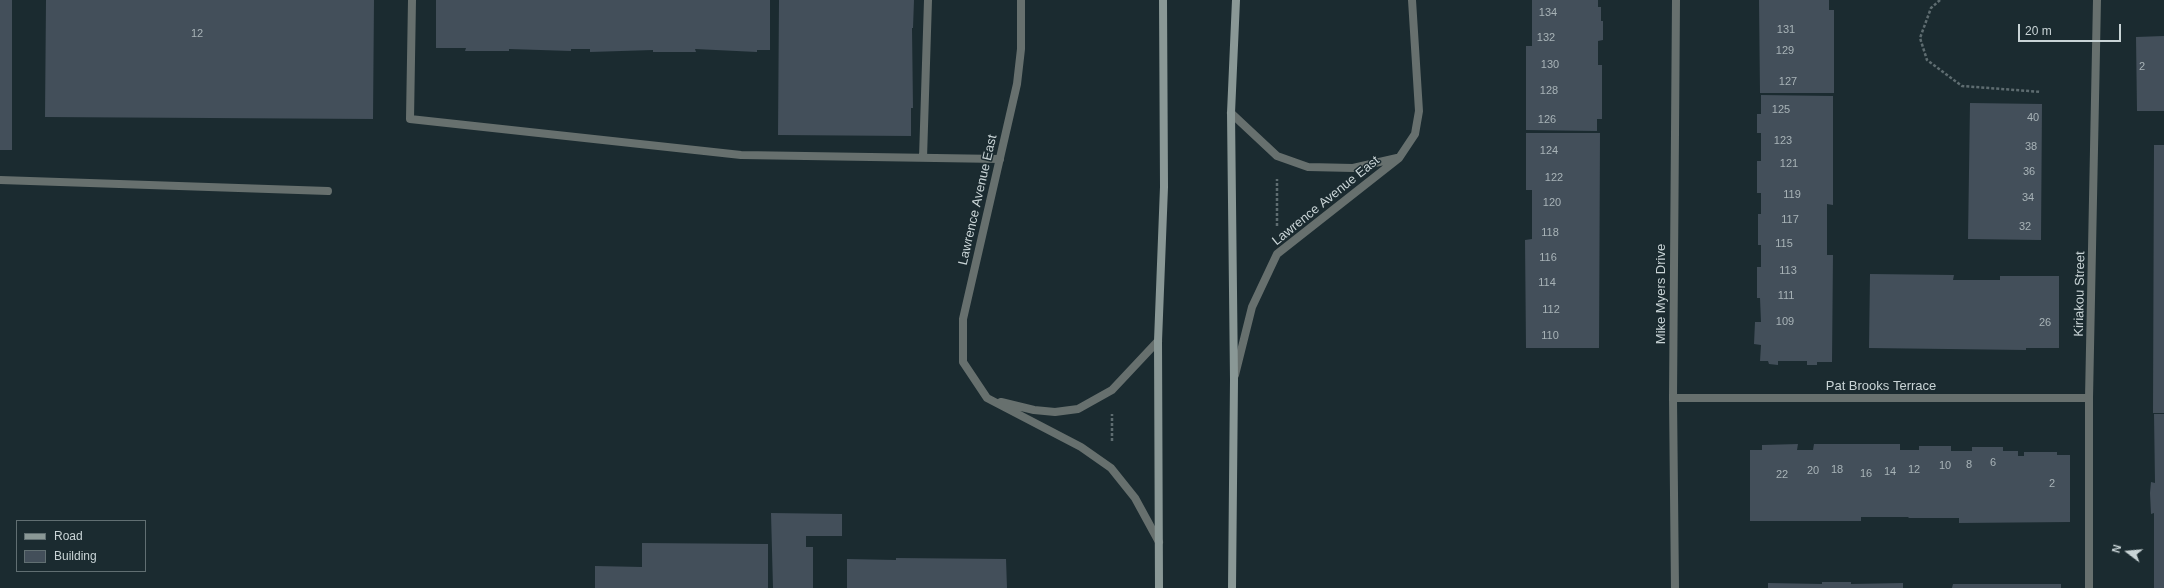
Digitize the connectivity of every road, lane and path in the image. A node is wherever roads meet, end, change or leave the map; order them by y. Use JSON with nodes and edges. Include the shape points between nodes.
{"nodes":[{"id":1,"x":412,"y":0,"type":"edge"},
{"id":2,"x":928,"y":0,"type":"edge"},
{"id":3,"x":1021,"y":0,"type":"edge"},
{"id":4,"x":1163,"y":0,"type":"edge"},
{"id":5,"x":1236,"y":0,"type":"edge"},
{"id":6,"x":1412,"y":0,"type":"edge"},
{"id":7,"x":1676,"y":0,"type":"edge"},
{"id":8,"x":1940,"y":0,"type":"edge"},
{"id":9,"x":2097,"y":0,"type":"edge"},
{"id":10,"x":2041,"y":92,"type":"dead end"},
{"id":11,"x":1231,"y":113,"type":"junction"},
{"id":12,"x":923,"y":158,"type":"junction"},
{"id":13,"x":1399,"y":158,"type":"junction"},
{"id":14,"x":1000,"y":159,"type":"junction"},
{"id":15,"x":1277,"y":178,"type":"dead end"},
{"id":16,"x":0,"y":180,"type":"edge"},
{"id":17,"x":328,"y":191,"type":"dead end"},
{"id":18,"x":1277,"y":231,"type":"dead end"},
{"id":19,"x":1158,"y":341,"type":"junction"},
{"id":20,"x":1234,"y":380,"type":"junction"},
{"id":21,"x":987,"y":398,"type":"junction"},
{"id":22,"x":1672,"y":398,"type":"junction"},
{"id":23,"x":2089,"y":398,"type":"junction"},
{"id":24,"x":1112,"y":410,"type":"dead end"},
{"id":25,"x":1112,"y":446,"type":"dead end"},
{"id":26,"x":1160,"y":543,"type":"junction"},
{"id":27,"x":1159,"y":588,"type":"edge"},
{"id":28,"x":1232,"y":588,"type":"edge"},
{"id":29,"x":1675,"y":588,"type":"edge"},
{"id":30,"x":2089,"y":588,"type":"edge"}],
"edges":[{"from":1,"to":12,"type":"street","via":[[410,119],[741,155]]},
{"from":2,"to":12,"type":"street"},
{"from":3,"to":14,"type":"street","name":"Lawrence Avenue East","via":[[1017,84]]},
{"from":4,"to":19,"type":"main road","via":[[1164,187]]},
{"from":5,"to":11,"type":"main road","name":"Lawrence Avenue East"},
{"from":6,"to":13,"type":"street","name":"Lawrence Avenue East","via":[[1419,111],[1415,134]]},
{"from":7,"to":22,"type":"street","name":"Mike Myers Drive"},
{"from":8,"to":10,"type":"path","via":[[1931,8],[1920,38],[1927,60],[1962,86]]},
{"from":9,"to":23,"type":"street","name":"Kiriakou Street"},
{"from":11,"to":13,"type":"street","name":"Lawrence Avenue East","via":[[1277,156],[1308,167],[1352,168]]},
{"from":11,"to":20,"type":"main road","name":"Lawrence Avenue East"},
{"from":12,"to":14,"type":"street"},
{"from":13,"to":20,"type":"street","name":"Lawrence Avenue East","via":[[1277,254],[1252,308]]},
{"from":14,"to":21,"type":"street","name":"Lawrence Avenue East","via":[[963,319],[963,362]]},
{"from":15,"to":18,"type":"path"},
{"from":16,"to":17,"type":"street"},
{"from":19,"to":21,"type":"street","via":[[1112,390],[1078,409],[1055,412],[1034,410]]},
{"from":19,"to":26,"type":"main road"},
{"from":20,"to":28,"type":"main road","name":"Lawrence Avenue East"},
{"from":21,"to":26,"type":"street","name":"Lawrence Avenue East","via":[[1081,447],[1111,468],[1135,498]]},
{"from":22,"to":23,"type":"street","name":"Pat Brooks Terrace"},
{"from":22,"to":29,"type":"street","name":"Mike Myers Drive"},
{"from":23,"to":30,"type":"street","name":"Kiriakou Street"},
{"from":24,"to":25,"type":"path"},
{"from":26,"to":27,"type":"main road"}]}
